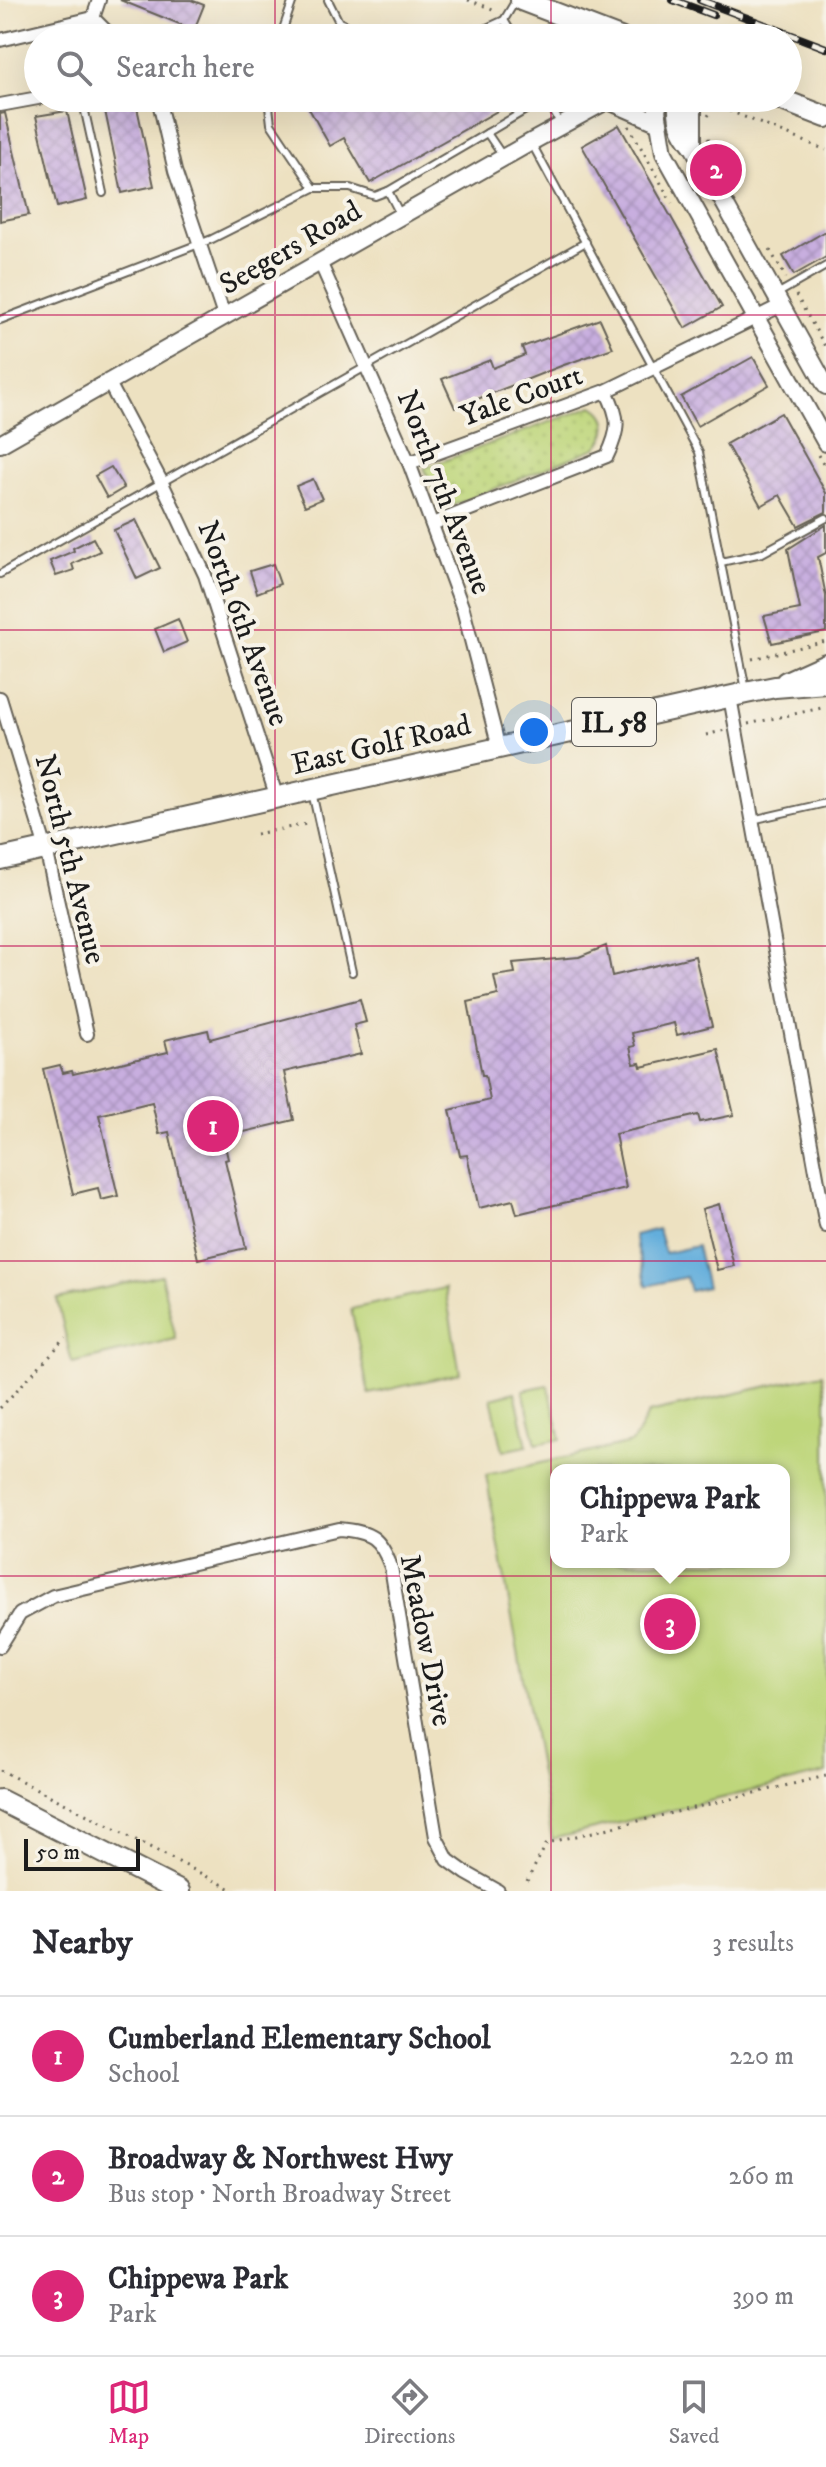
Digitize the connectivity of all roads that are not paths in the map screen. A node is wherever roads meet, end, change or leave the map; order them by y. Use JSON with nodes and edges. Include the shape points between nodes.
{"nodes":[{"id":1,"x":99,"y":0,"type":"edge"},
{"id":2,"x":293,"y":0,"type":"edge"},
{"id":3,"x":328,"y":0,"type":"edge"},
{"id":4,"x":512,"y":9,"type":"edge"},
{"id":5,"x":93,"y":18,"type":"junction"},
{"id":6,"x":68,"y":24,"type":"edge"},
{"id":7,"x":99,"y":24,"type":"edge"},
{"id":8,"x":285,"y":24,"type":"edge"},
{"id":9,"x":344,"y":24,"type":"edge"},
{"id":10,"x":488,"y":24,"type":"edge"},
{"id":11,"x":568,"y":24,"type":"edge"},
{"id":12,"x":24,"y":34,"type":"edge"},
{"id":13,"x":0,"y":40,"type":"edge"},
{"id":14,"x":24,"y":101,"type":"edge"},
{"id":15,"x":0,"y":105,"type":"edge"},
{"id":16,"x":802,"y":108,"type":"edge"},
{"id":17,"x":85,"y":112,"type":"edge"},
{"id":18,"x":161,"y":112,"type":"edge"},
{"id":19,"x":270,"y":112,"type":"edge"},
{"id":20,"x":522,"y":112,"type":"edge"},
{"id":21,"x":554,"y":112,"type":"edge"},
{"id":22,"x":588,"y":112,"type":"edge"},
{"id":23,"x":639,"y":112,"type":"edge"},
{"id":24,"x":657,"y":112,"type":"edge"},
{"id":25,"x":676,"y":112,"type":"edge"},
{"id":26,"x":693,"y":112,"type":"edge"},
{"id":27,"x":826,"y":117,"type":"edge"},
{"id":28,"x":659,"y":123,"type":"junction"},
{"id":29,"x":561,"y":125,"type":"junction"},
{"id":30,"x":487,"y":133,"type":"junction"},
{"id":31,"x":531,"y":142,"type":"junction"},
{"id":32,"x":693,"y":147,"type":"junction"},
{"id":33,"x":504,"y":157,"type":"junction"},
{"id":34,"x":314,"y":188,"type":"junction"},
{"id":35,"x":388,"y":191,"type":"junction"},
{"id":36,"x":103,"y":193,"type":"dead end"},
{"id":37,"x":401,"y":216,"type":"junction"},
{"id":38,"x":586,"y":242,"type":"junction"},
{"id":39,"x":200,"y":244,"type":"junction"},
{"id":40,"x":320,"y":262,"type":"junction"},
{"id":41,"x":826,"y":266,"type":"edge"},
{"id":42,"x":777,"y":301,"type":"junction"},
{"id":43,"x":224,"y":316,"type":"junction"},
{"id":44,"x":755,"y":318,"type":"junction"},
{"id":45,"x":0,"y":320,"type":"edge"},
{"id":46,"x":368,"y":368,"type":"junction"},
{"id":47,"x":656,"y":369,"type":"junction"},
{"id":48,"x":109,"y":383,"type":"junction"},
{"id":49,"x":826,"y":386,"type":"edge"},
{"id":50,"x":606,"y":391,"type":"junction"},
{"id":51,"x":826,"y":443,"type":"edge"},
{"id":52,"x":0,"y":444,"type":"edge"},
{"id":53,"x":409,"y":463,"type":"junction"},
{"id":54,"x":162,"y":483,"type":"junction"},
{"id":55,"x":826,"y":518,"type":"edge"},
{"id":56,"x":432,"y":524,"type":"junction"},
{"id":57,"x":721,"y":562,"type":"junction"},
{"id":58,"x":0,"y":574,"type":"edge"},
{"id":59,"x":826,"y":664,"type":"edge"},
{"id":60,"x":826,"y":683,"type":"edge"},
{"id":61,"x":775,"y":687,"type":"junction"},
{"id":62,"x":738,"y":695,"type":"junction"},
{"id":63,"x":0,"y":698,"type":"edge"},
{"id":64,"x":499,"y":748,"type":"junction"},
{"id":65,"x":312,"y":790,"type":"junction"},
{"id":66,"x":277,"y":798,"type":"junction"},
{"id":67,"x":826,"y":803,"type":"edge"},
{"id":68,"x":752,"y":820,"type":"junction"},
{"id":69,"x":46,"y":849,"type":"junction"},
{"id":70,"x":0,"y":859,"type":"edge"},
{"id":71,"x":352,"y":972,"type":"dead end"},
{"id":72,"x":87,"y":1034,"type":"dead end"},
{"id":73,"x":826,"y":1226,"type":"edge"},
{"id":74,"x":0,"y":1646,"type":"edge"},
{"id":75,"x":0,"y":1800,"type":"edge"},
{"id":76,"x":179,"y":1891,"type":"edge"},
{"id":77,"x":498,"y":1891,"type":"edge"}],
"edges":[{"from":1,"to":5,"type":"street"},
{"from":2,"to":8,"type":"lane"},
{"from":3,"to":9,"type":"lane"},
{"from":4,"to":10,"type":"lane"},
{"from":4,"to":11,"type":"main road"},
{"from":5,"to":6,"type":"street"},
{"from":5,"to":7,"type":"street"},
{"from":12,"to":13,"type":"street"},
{"from":14,"to":15,"type":"street"},
{"from":16,"to":27,"type":"main road"},
{"from":17,"to":36,"type":"lane"},
{"from":18,"to":39,"type":"street"},
{"from":19,"to":34,"type":"lane","via":[[271,124]]},
{"from":20,"to":30,"type":"lane"},
{"from":21,"to":29,"type":"lane"},
{"from":22,"to":29,"type":"street","name":"Seegers Road"},
{"from":23,"to":28,"type":"street","name":"Seegers Road"},
{"from":24,"to":28,"type":"street"},
{"from":25,"to":32,"type":"street","via":[[680,132]]},
{"from":26,"to":32,"type":"street"},
{"from":28,"to":44,"type":"street","via":[[664,153]]},
{"from":29,"to":31,"type":"street","name":"Seegers Road"},
{"from":30,"to":33,"type":"lane"},
{"from":30,"to":35,"type":"lane"},
{"from":31,"to":33,"type":"street","name":"Seegers Road"},
{"from":31,"to":38,"type":"lane"},
{"from":32,"to":42,"type":"street"},
{"from":33,"to":37,"type":"street","name":"Seegers Road"},
{"from":34,"to":35,"type":"lane","via":[[350,188],[375,196]]},
{"from":34,"to":39,"type":"lane"},
{"from":35,"to":37,"type":"lane"},
{"from":37,"to":40,"type":"street","name":"Seegers Road"},
{"from":38,"to":46,"type":"lane"},
{"from":38,"to":47,"type":"lane"},
{"from":39,"to":43,"type":"street"},
{"from":39,"to":45,"type":"lane"},
{"from":40,"to":43,"type":"street","name":"Seegers Road"},
{"from":40,"to":46,"type":"street","name":"North 7th Avenue"},
{"from":41,"to":42,"type":"lane","via":[[791,286]]},
{"from":42,"to":44,"type":"street","name":"Yale Court"},
{"from":42,"to":49,"type":"street"},
{"from":43,"to":48,"type":"street","name":"Seegers Road"},
{"from":44,"to":47,"type":"street","name":"Yale Court"},
{"from":44,"to":51,"type":"street"},
{"from":46,"to":53,"type":"street","name":"North 7th Avenue"},
{"from":46,"to":54,"type":"lane"},
{"from":47,"to":50,"type":"street","name":"Yale Court"},
{"from":47,"to":57,"type":"lane","via":[[699,452]]},
{"from":48,"to":52,"type":"street","name":"Seegers Road"},
{"from":48,"to":54,"type":"street","name":"North 6th Avenue"},
{"from":50,"to":53,"type":"street","name":"Yale Court"},
{"from":50,"to":56,"type":"street","name":"Yale Court","via":[[617,412],[618,435],[607,456]]},
{"from":53,"to":56,"type":"street","name":"North 7th Avenue"},
{"from":54,"to":58,"type":"lane"},
{"from":54,"to":66,"type":"street","name":"North 6th Avenue","via":[[205,575]]},
{"from":55,"to":57,"type":"lane","via":[[762,553]]},
{"from":56,"to":64,"type":"street","name":"North 7th Avenue","via":[[463,609]]},
{"from":57,"to":62,"type":"lane","via":[[740,662]]},
{"from":59,"to":61,"type":"main road","name":"East Golf Road","number":"IL 58"},
{"from":60,"to":61,"type":"main road","name":"East Golf Road","number":"IL 58"},
{"from":61,"to":62,"type":"main road","name":"East Golf Road","number":"IL 58"},
{"from":62,"to":64,"type":"main road","name":"East Golf Road","number":"IL 58"},
{"from":62,"to":68,"type":"street"},
{"from":63,"to":69,"type":"street","name":"North 5th Avenue"},
{"from":64,"to":65,"type":"main road","name":"East Golf Road","number":"IL 58"},
{"from":65,"to":66,"type":"main road","name":"East Golf Road","number":"IL 58"},
{"from":65,"to":71,"type":"lane"},
{"from":66,"to":69,"type":"main road","name":"East Golf Road","number":"IL 58"},
{"from":67,"to":68,"type":"lane"},
{"from":68,"to":73,"type":"street"},
{"from":69,"to":70,"type":"main road","name":"East Golf Road","number":"IL 58"},
{"from":69,"to":72,"type":"street","name":"North 5th Avenue"},
{"from":74,"to":77,"type":"street","name":"Meadow Drive","via":[[20,1614],[53,1596],[339,1529],[375,1537],[391,1567],[436,1837],[448,1860]]},
{"from":75,"to":76,"type":"main road"}]}
